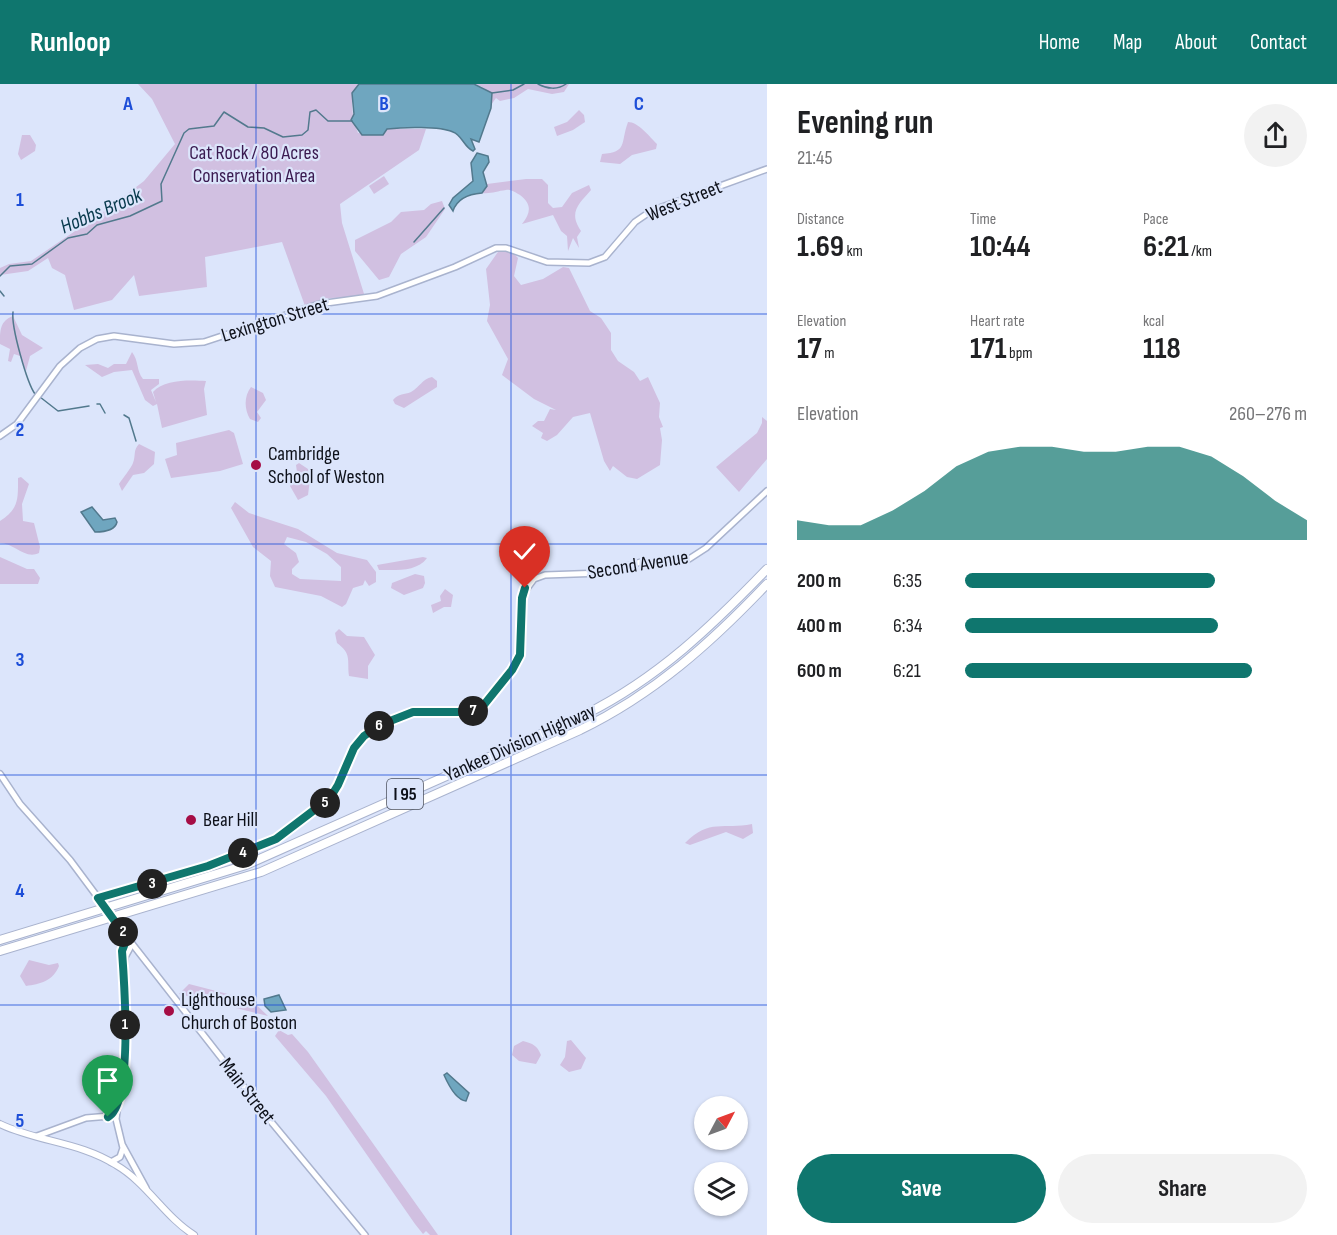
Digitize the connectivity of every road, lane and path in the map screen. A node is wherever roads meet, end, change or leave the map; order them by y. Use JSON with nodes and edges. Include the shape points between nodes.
{"nodes":[{"id":1,"x":767,"y":169,"type":"edge"},
{"id":2,"x":582,"y":264,"type":"joint"},
{"id":3,"x":0,"y":436,"type":"edge"},
{"id":4,"x":767,"y":491,"type":"edge"},
{"id":5,"x":767,"y":569,"type":"edge"},
{"id":6,"x":767,"y":584,"type":"edge"},
{"id":7,"x":0,"y":774,"type":"edge"},
{"id":8,"x":99,"y":900,"type":"junction"},
{"id":9,"x":127,"y":938,"type":"junction"},
{"id":10,"x":0,"y":940,"type":"edge"},
{"id":11,"x":132,"y":945,"type":"junction"},
{"id":12,"x":0,"y":951,"type":"edge"},
{"id":13,"x":124,"y":968,"type":"junction"},
{"id":14,"x":117,"y":1107,"type":"junction"},
{"id":15,"x":104,"y":1118,"type":"junction"},
{"id":16,"x":0,"y":1125,"type":"edge"},
{"id":17,"x":62,"y":1128,"type":"junction"},
{"id":18,"x":34,"y":1136,"type":"junction"},
{"id":19,"x":118,"y":1136,"type":"junction"},
{"id":20,"x":54,"y":1140,"type":"junction"},
{"id":21,"x":121,"y":1142,"type":"junction"},
{"id":22,"x":111,"y":1162,"type":"junction"},
{"id":23,"x":152,"y":1197,"type":"junction"},
{"id":24,"x":194,"y":1235,"type":"edge"},
{"id":25,"x":365,"y":1235,"type":"edge"}],
"edges":[{"from":1,"to":2,"type":"street","name":"West Street","via":[[651,211],[635,222],[604,258]]},
{"from":2,"to":3,"type":"street","name":"Lexington Street","via":[[538,260],[495,248],[373,297],[319,304],[202,342],[101,338],[80,348],[60,366],[18,423]]},
{"from":4,"to":8,"type":"street","name":"Second Avenue","via":[[688,560],[669,564],[637,562],[599,573],[538,576],[526,586],[522,598],[520,655],[483,706],[467,712],[413,712],[380,725],[354,748],[330,798],[276,839],[208,866]]},
{"from":5,"to":10,"type":"highway","name":"Yankee Division Highway","number":"I 95","via":[[675,658],[627,692],[586,714],[246,866]]},
{"from":6,"to":12,"type":"highway","name":"Yankee Division Highway","number":"I 95","via":[[679,668],[632,702],[580,730],[261,872]]},
{"from":7,"to":8,"type":"street","name":"Main Street","via":[[21,806],[70,860]]},
{"from":8,"to":9,"type":"street","name":"Main Street","bridge":true},
{"from":9,"to":11,"type":"street","name":"Main Street"},
{"from":9,"to":13,"type":"street","via":[[122,948]]},
{"from":11,"to":13,"type":"street","via":[[126,952]]},
{"from":11,"to":25,"type":"street","name":"Main Street"},
{"from":13,"to":14,"type":"street","via":[[125,1050]]},
{"from":14,"to":15,"type":"street","via":[[112,1116]]},
{"from":14,"to":19,"type":"street"},
{"from":15,"to":17,"type":"street","via":[[86,1118]]},
{"from":15,"to":19,"type":"street","via":[[113,1123]]},
{"from":16,"to":18,"type":"main road"},
{"from":17,"to":18,"type":"street"},
{"from":17,"to":20,"type":"street"},
{"from":18,"to":20,"type":"main road"},
{"from":19,"to":21,"type":"street"},
{"from":20,"to":22,"type":"main road","via":[[84,1148]]},
{"from":21,"to":22,"type":"street","via":[[122,1154]]},
{"from":21,"to":23,"type":"street"},
{"from":22,"to":23,"type":"main road"},
{"from":23,"to":24,"type":"main road"}]}
